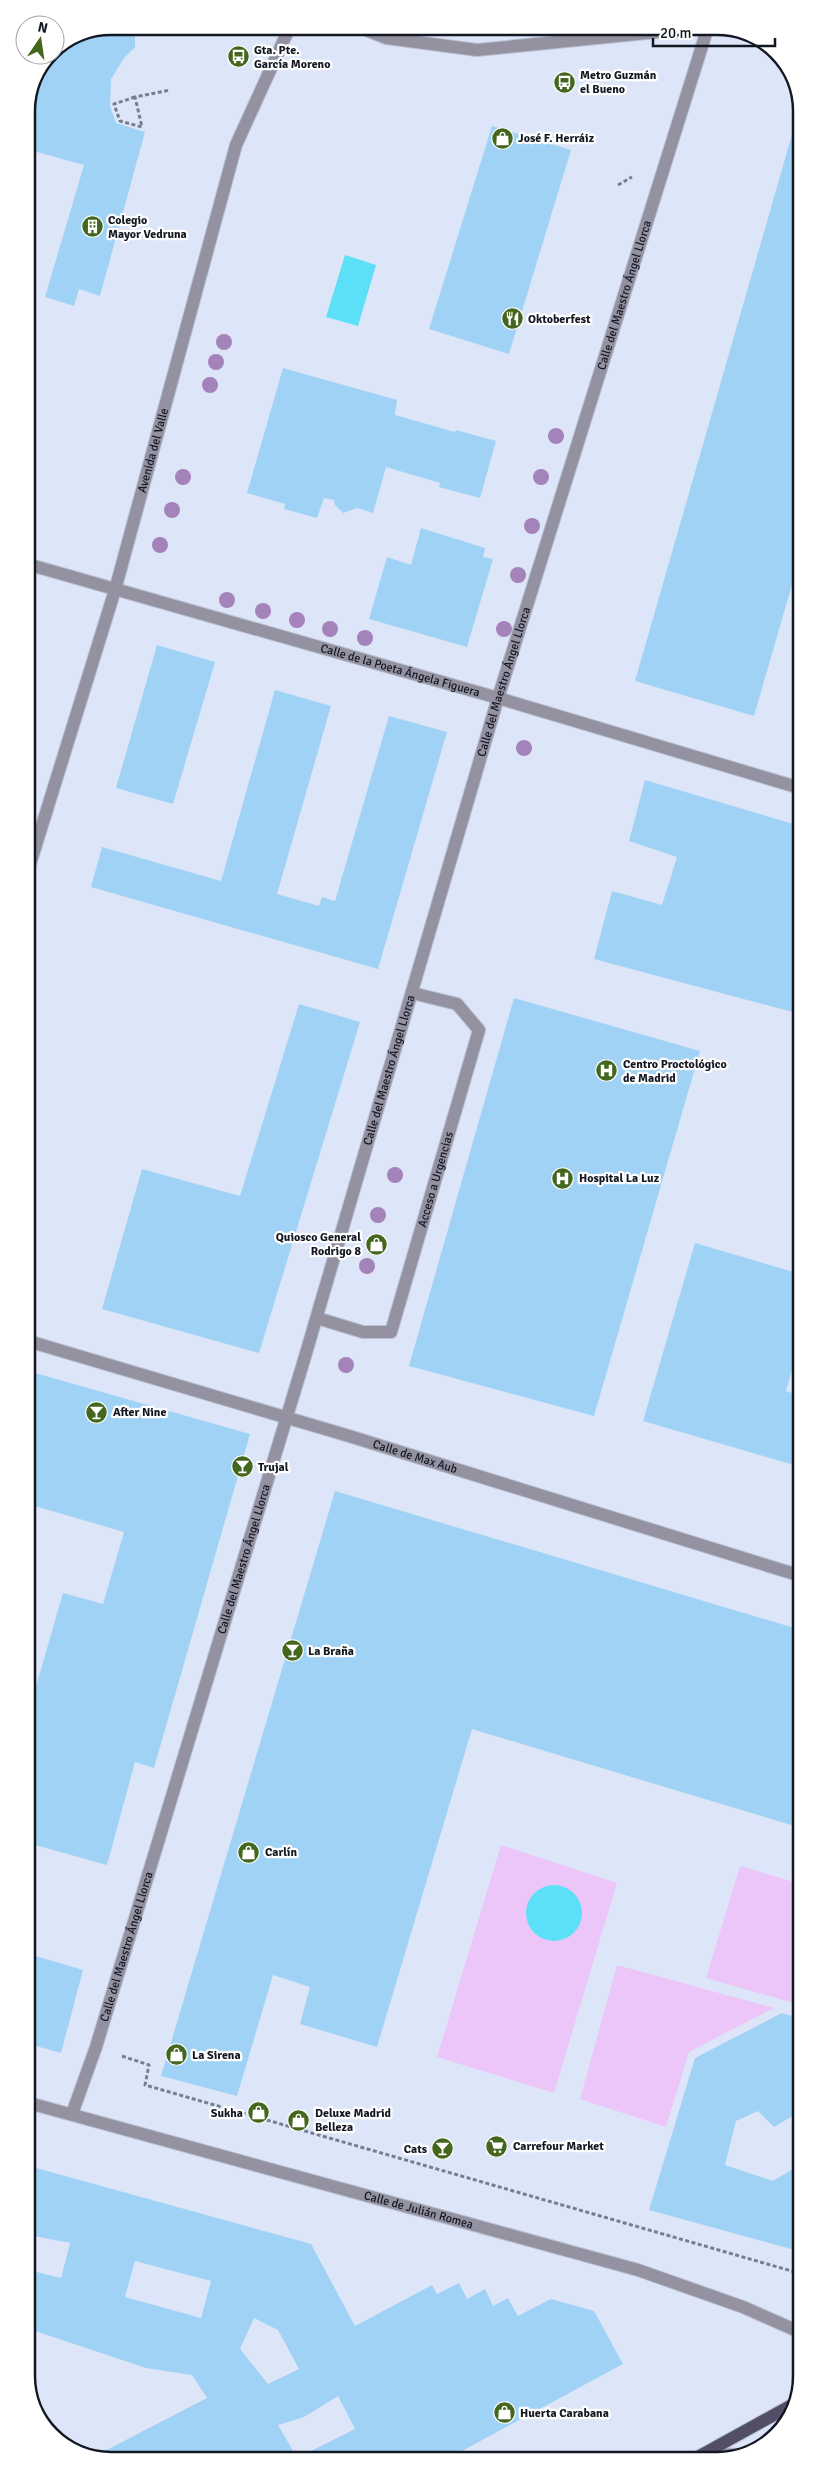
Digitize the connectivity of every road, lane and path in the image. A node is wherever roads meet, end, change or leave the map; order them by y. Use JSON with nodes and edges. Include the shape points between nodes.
{"nodes":[{"id":1,"x":286,"y":35,"type":"edge"},
{"id":2,"x":378,"y":35,"type":"edge"},
{"id":3,"x":628,"y":35,"type":"edge"},
{"id":4,"x":705,"y":35,"type":"edge"},
{"id":5,"x":170,"y":90,"type":"dead end"},
{"id":6,"x":135,"y":97,"type":"junction"},
{"id":7,"x":635,"y":175,"type":"dead end"},
{"id":8,"x":618,"y":185,"type":"dead end"},
{"id":9,"x":35,"y":566,"type":"edge"},
{"id":10,"x":115,"y":590,"type":"junction"},
{"id":11,"x":498,"y":698,"type":"junction"},
{"id":12,"x":793,"y":786,"type":"edge"},
{"id":13,"x":35,"y":848,"type":"edge"},
{"id":14,"x":412,"y":993,"type":"junction"},
{"id":15,"x":317,"y":1318,"type":"junction"},
{"id":16,"x":35,"y":1343,"type":"edge"},
{"id":17,"x":287,"y":1418,"type":"junction"},
{"id":18,"x":793,"y":1574,"type":"edge"},
{"id":19,"x":118,"y":2054,"type":"dead end"},
{"id":20,"x":35,"y":2105,"type":"edge"},
{"id":21,"x":72,"y":2114,"type":"junction"},
{"id":22,"x":793,"y":2271,"type":"edge"},
{"id":23,"x":793,"y":2329,"type":"edge"},
{"id":24,"x":785,"y":2410,"type":"edge"},
{"id":25,"x":707,"y":2452,"type":"edge"}],
"edges":[{"from":1,"to":10,"type":"street","name":"Avenida del Valle","via":[[236,145]]},
{"from":2,"to":3,"type":"street","via":[[477,50]]},
{"from":4,"to":11,"type":"street","name":"Calle del Maestro Ángel Llorca"},
{"from":5,"to":6,"type":"path"},
{"from":6,"to":6,"type":"path","via":[[114,104],[120,121],[142,127]]},
{"from":7,"to":8,"type":"path"},
{"from":9,"to":10,"type":"street","name":"Calle de la Poeta Ángela Figuera"},
{"from":10,"to":11,"type":"street","name":"Calle de la Poeta Ángela Figuera"},
{"from":10,"to":13,"type":"street","name":"Avenida del Valle"},
{"from":11,"to":12,"type":"street","name":"Calle de la Poeta Ángela Figuera"},
{"from":11,"to":14,"type":"street","name":"Calle del Maestro Ángel Llorca"},
{"from":14,"to":15,"type":"street","name":"Calle del Maestro Ángel Llorca"},
{"from":14,"to":15,"type":"street","name":"Acceso a Urgencias","via":[[457,1004],[479,1030],[394,1322],[391,1332],[362,1332]]},
{"from":15,"to":17,"type":"street","name":"Calle del Maestro Ángel Llorca"},
{"from":16,"to":17,"type":"street","name":"Calle de Max Aub"},
{"from":17,"to":18,"type":"street","name":"Calle de Max Aub"},
{"from":17,"to":21,"type":"street","name":"Calle del Maestro Ángel Llorca","via":[[96,2048]]},
{"from":19,"to":22,"type":"path","via":[[149,2065],[145,2084]]},
{"from":20,"to":21,"type":"street","name":"Calle de Julián Romea"},
{"from":21,"to":23,"type":"street","name":"Calle de Julián Romea","via":[[638,2270],[743,2307]]},
{"from":24,"to":25,"type":"main road"}]}
